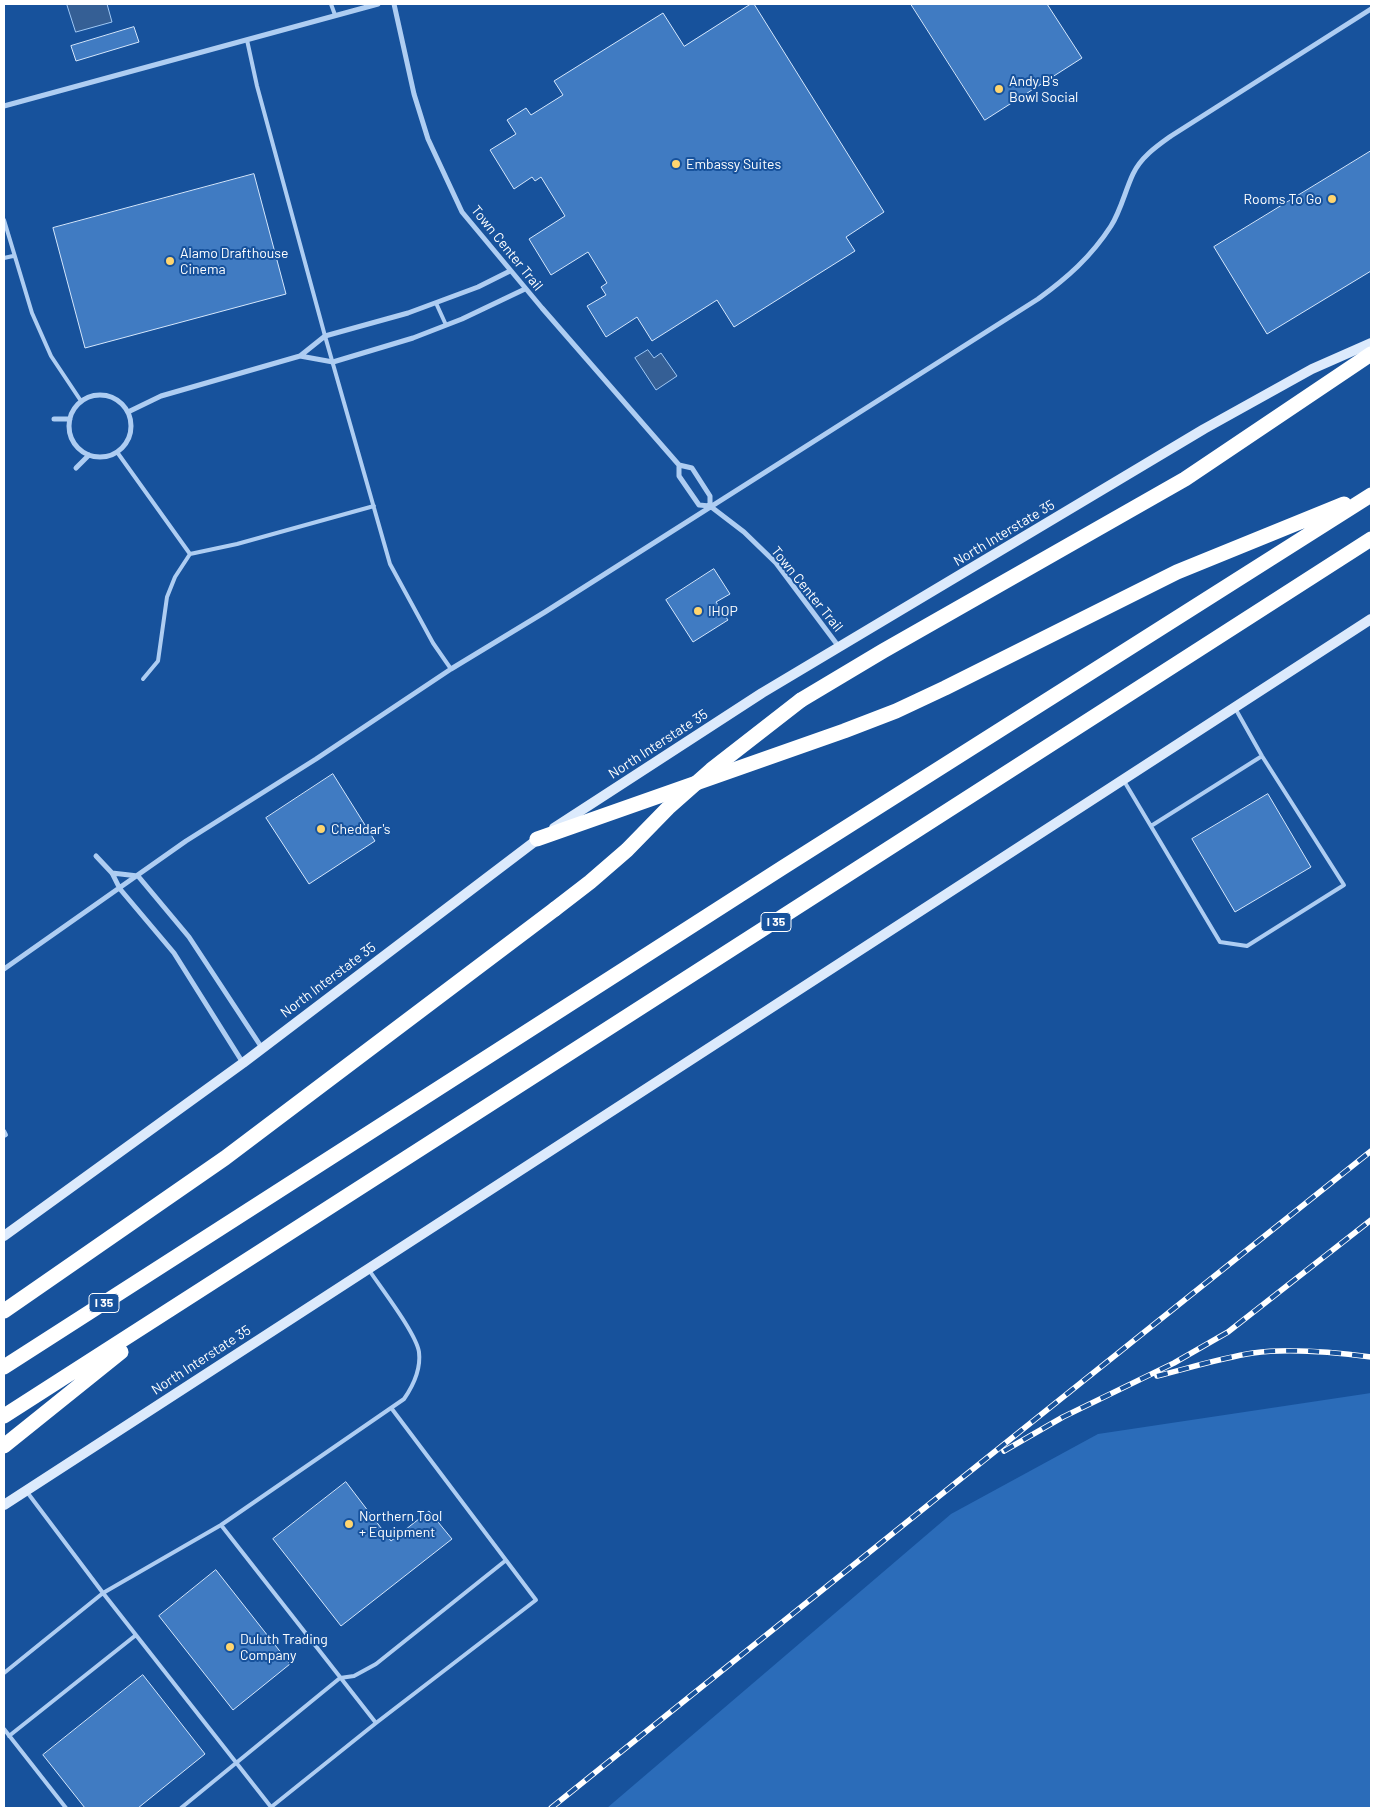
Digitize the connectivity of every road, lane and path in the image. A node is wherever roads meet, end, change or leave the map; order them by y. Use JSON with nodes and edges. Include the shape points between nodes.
{"nodes":[{"id":1,"x":331,"y":4,"type":"edge"},
{"id":2,"x":378,"y":4,"type":"edge"},
{"id":3,"x":394,"y":4,"type":"edge"},
{"id":4,"x":1371,"y":9,"type":"edge"},
{"id":5,"x":335,"y":15,"type":"junction"},
{"id":6,"x":247,"y":40,"type":"junction"},
{"id":7,"x":4,"y":106,"type":"edge"},
{"id":8,"x":4,"y":220,"type":"edge"},
{"id":9,"x":13,"y":256,"type":"junction"},
{"id":10,"x":4,"y":258,"type":"edge"},
{"id":11,"x":510,"y":271,"type":"junction"},
{"id":12,"x":526,"y":289,"type":"junction"},
{"id":13,"x":436,"y":303,"type":"junction"},
{"id":14,"x":446,"y":325,"type":"junction"},
{"id":15,"x":324,"y":336,"type":"junction"},
{"id":16,"x":1371,"y":343,"type":"edge"},
{"id":17,"x":1371,"y":354,"type":"edge"},
{"id":18,"x":300,"y":356,"type":"junction"},
{"id":19,"x":333,"y":362,"type":"junction"},
{"id":20,"x":81,"y":401,"type":"junction"},
{"id":21,"x":128,"y":412,"type":"junction"},
{"id":22,"x":70,"y":418,"type":"junction"},
{"id":23,"x":54,"y":419,"type":"dead end"},
{"id":24,"x":117,"y":452,"type":"junction"},
{"id":25,"x":89,"y":455,"type":"junction"},
{"id":26,"x":679,"y":465,"type":"junction"},
{"id":27,"x":76,"y":468,"type":"dead end"},
{"id":28,"x":1371,"y":494,"type":"edge"},
{"id":29,"x":374,"y":506,"type":"junction"},
{"id":30,"x":710,"y":506,"type":"junction"},
{"id":31,"x":1371,"y":540,"type":"edge"},
{"id":32,"x":190,"y":554,"type":"junction"},
{"id":33,"x":1371,"y":619,"type":"edge"},
{"id":34,"x":840,"y":648,"type":"junction"},
{"id":35,"x":451,"y":669,"type":"junction"},
{"id":36,"x":143,"y":679,"type":"dead end"},
{"id":37,"x":1235,"y":708,"type":"junction"},
{"id":38,"x":1262,"y":756,"type":"junction"},
{"id":39,"x":1124,"y":781,"type":"junction"},
{"id":40,"x":1151,"y":826,"type":"junction"},
{"id":41,"x":537,"y":839,"type":"junction"},
{"id":42,"x":96,"y":856,"type":"dead end"},
{"id":43,"x":112,"y":873,"type":"junction"},
{"id":44,"x":138,"y":876,"type":"junction"},
{"id":45,"x":120,"y":889,"type":"junction"},
{"id":46,"x":4,"y":969,"type":"edge"},
{"id":47,"x":262,"y":1048,"type":"junction"},
{"id":48,"x":243,"y":1063,"type":"junction"},
{"id":49,"x":4,"y":1131,"type":"edge"},
{"id":50,"x":4,"y":1136,"type":"edge"},
{"id":51,"x":4,"y":1236,"type":"edge"},
{"id":52,"x":368,"y":1268,"type":"junction"},
{"id":53,"x":180,"y":1305,"type":"junction"},
{"id":54,"x":4,"y":1310,"type":"edge"},
{"id":55,"x":4,"y":1367,"type":"edge"},
{"id":56,"x":392,"y":1408,"type":"junction"},
{"id":57,"x":4,"y":1416,"type":"edge"},
{"id":58,"x":4,"y":1446,"type":"edge"},
{"id":59,"x":26,"y":1490,"type":"junction"},
{"id":60,"x":4,"y":1504,"type":"edge"},
{"id":61,"x":221,"y":1526,"type":"junction"},
{"id":62,"x":505,"y":1561,"type":"junction"},
{"id":63,"x":103,"y":1593,"type":"junction"},
{"id":64,"x":136,"y":1635,"type":"junction"},
{"id":65,"x":4,"y":1673,"type":"edge"},
{"id":66,"x":340,"y":1678,"type":"junction"},
{"id":67,"x":376,"y":1723,"type":"junction"},
{"id":68,"x":4,"y":1729,"type":"edge"},
{"id":69,"x":9,"y":1736,"type":"junction"},
{"id":70,"x":237,"y":1764,"type":"junction"},
{"id":71,"x":66,"y":1808,"type":"edge"},
{"id":72,"x":181,"y":1808,"type":"edge"},
{"id":73,"x":270,"y":1808,"type":"edge"}],
"edges":[{"from":1,"to":5,"type":"lane"},
{"from":2,"to":5,"type":"street"},
{"from":3,"to":11,"type":"street","name":"Town Center Trail","via":[[414,94],[435,156],[462,212]]},
{"from":4,"to":30,"type":"street","via":[[1149,153],[1134,172],[1111,226],[1066,279]]},
{"from":5,"to":6,"type":"street"},
{"from":6,"to":7,"type":"street"},
{"from":6,"to":15,"type":"lane"},
{"from":8,"to":9,"type":"lane"},
{"from":9,"to":10,"type":"lane"},
{"from":9,"to":20,"type":"lane","via":[[50,356]]},
{"from":11,"to":12,"type":"street","name":"Town Center Trail"},
{"from":11,"to":13,"type":"street"},
{"from":12,"to":14,"type":"street"},
{"from":12,"to":26,"type":"street","name":"Town Center Trail"},
{"from":13,"to":14,"type":"lane"},
{"from":13,"to":15,"type":"street"},
{"from":14,"to":19,"type":"street"},
{"from":15,"to":18,"type":"street"},
{"from":15,"to":19,"type":"lane"},
{"from":16,"to":34,"type":"main road","name":"North Interstate 35","via":[[1312,370],[1204,429]]},
{"from":17,"to":54,"type":"highway","bridge":true,"via":[[1185,479],[801,700],[711,770],[620,856],[555,909],[225,1158]]},
{"from":18,"to":19,"type":"street"},
{"from":18,"to":21,"type":"street","via":[[161,396]]},
{"from":19,"to":29,"type":"lane"},
{"from":20,"to":21,"type":"street","via":[[98,395],[108,396]]},
{"from":20,"to":22,"type":"street"},
{"from":21,"to":24,"type":"street","via":[[130,431]]},
{"from":22,"to":23,"type":"street"},
{"from":22,"to":25,"type":"street","via":[[72,439]]},
{"from":24,"to":25,"type":"street","via":[[107,456]]},
{"from":24,"to":32,"type":"lane"},
{"from":25,"to":27,"type":"street"},
{"from":26,"to":30,"type":"street","name":"Town Center Trail","via":[[692,468],[710,496]]},
{"from":26,"to":30,"type":"street","name":"Town Center Trail","via":[[679,476],[699,505]]},
{"from":28,"to":41,"type":"highway","via":[[1177,572],[896,711]]},
{"from":28,"to":55,"type":"highway","number":"I 35"},
{"from":29,"to":32,"type":"lane"},
{"from":29,"to":35,"type":"lane","via":[[390,564],[433,643]]},
{"from":30,"to":34,"type":"street","name":"Town Center Trail","via":[[744,532],[776,563]]},
{"from":30,"to":35,"type":"street"},
{"from":31,"to":53,"type":"highway","number":"I 35"},
{"from":32,"to":36,"type":"lane","via":[[174,577],[167,597],[158,661]]},
{"from":33,"to":37,"type":"main road","name":"North Interstate 35"},
{"from":34,"to":41,"type":"main road","name":"North Interstate 35","via":[[762,693]]},
{"from":35,"to":44,"type":"street","via":[[186,841]]},
{"from":37,"to":38,"type":"lane"},
{"from":37,"to":39,"type":"main road","name":"North Interstate 35"},
{"from":38,"to":40,"type":"lane"},
{"from":38,"to":40,"type":"lane","via":[[1344,884],[1247,946],[1220,942]]},
{"from":39,"to":40,"type":"lane"},
{"from":39,"to":52,"type":"main road","name":"North Interstate 35"},
{"from":41,"to":47,"type":"main road","name":"North Interstate 35"},
{"from":42,"to":43,"type":"street"},
{"from":43,"to":44,"type":"street"},
{"from":43,"to":45,"type":"street"},
{"from":44,"to":45,"type":"street"},
{"from":44,"to":47,"type":"street","via":[[189,937]]},
{"from":45,"to":46,"type":"street"},
{"from":45,"to":48,"type":"street","via":[[174,953]]},
{"from":47,"to":48,"type":"main road","name":"North Interstate 35"},
{"from":48,"to":51,"type":"main road","name":"North Interstate 35"},
{"from":49,"to":50,"type":"lane"},
{"from":52,"to":56,"type":"lane","via":[[414,1338],[419,1352],[419,1364],[410,1390]]},
{"from":52,"to":59,"type":"main road","name":"North Interstate 35"},
{"from":53,"to":57,"type":"highway","number":"I 35"},
{"from":53,"to":58,"type":"highway"},
{"from":56,"to":61,"type":"lane"},
{"from":56,"to":62,"type":"lane"},
{"from":59,"to":60,"type":"main road","name":"North Interstate 35"},
{"from":59,"to":63,"type":"lane"},
{"from":61,"to":63,"type":"lane"},
{"from":61,"to":66,"type":"lane"},
{"from":62,"to":66,"type":"lane","via":[[376,1664],[354,1676]]},
{"from":62,"to":67,"type":"lane","via":[[536,1600]]},
{"from":63,"to":64,"type":"lane"},
{"from":63,"to":65,"type":"lane"},
{"from":64,"to":69,"type":"lane"},
{"from":64,"to":70,"type":"lane"},
{"from":66,"to":67,"type":"lane"},
{"from":66,"to":70,"type":"lane"},
{"from":67,"to":73,"type":"lane"},
{"from":68,"to":69,"type":"lane"},
{"from":69,"to":71,"type":"lane"},
{"from":70,"to":72,"type":"lane"},
{"from":70,"to":73,"type":"lane"}]}
